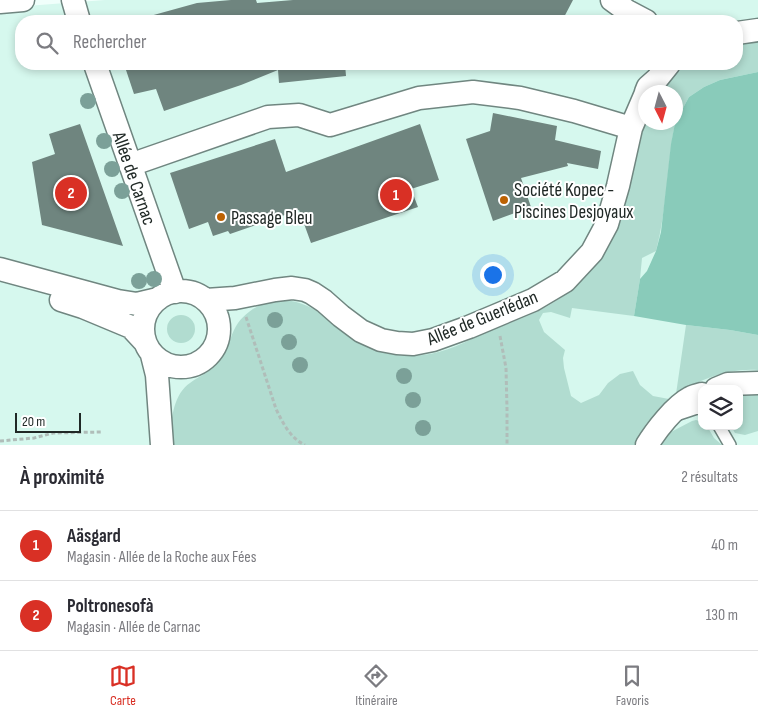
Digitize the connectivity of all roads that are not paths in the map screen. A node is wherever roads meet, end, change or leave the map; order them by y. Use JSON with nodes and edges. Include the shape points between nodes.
{"nodes":[{"id":1,"x":23,"y":0,"type":"edge"},
{"id":2,"x":73,"y":0,"type":"edge"},
{"id":3,"x":0,"y":2,"type":"edge"},
{"id":4,"x":77,"y":15,"type":"edge"},
{"id":5,"x":758,"y":30,"type":"edge"},
{"id":6,"x":743,"y":32,"type":"edge"},
{"id":7,"x":97,"y":70,"type":"edge"},
{"id":8,"x":654,"y":78,"type":"edge"},
{"id":9,"x":631,"y":128,"type":"junction"},
{"id":10,"x":130,"y":165,"type":"junction"},
{"id":11,"x":0,"y":269,"type":"edge"},
{"id":12,"x":0,"y":282,"type":"edge"},
{"id":13,"x":166,"y":295,"type":"junction"},
{"id":14,"x":206,"y":300,"type":"junction"},
{"id":15,"x":148,"y":348,"type":"junction"},
{"id":16,"x":758,"y":383,"type":"edge"},
{"id":17,"x":726,"y":385,"type":"edge"},
{"id":18,"x":698,"y":395,"type":"edge"},
{"id":19,"x":698,"y":408,"type":"edge"},
{"id":20,"x":668,"y":418,"type":"junction"},
{"id":21,"x":721,"y":430,"type":"edge"},
{"id":22,"x":161,"y":444,"type":"edge"},
{"id":23,"x":647,"y":445,"type":"edge"},
{"id":24,"x":730,"y":445,"type":"edge"}],
"edges":[{"from":1,"to":3,"type":"street"},
{"from":2,"to":4,"type":"street"},
{"from":5,"to":6,"type":"street"},
{"from":7,"to":10,"type":"street","name":"Allée de Carnac"},
{"from":8,"to":9,"type":"street","name":"Allée de Guerlédan"},
{"from":9,"to":10,"type":"street","via":[[538,102],[473,92],[419,98],[330,125],[299,115],[268,117]]},
{"from":9,"to":14,"type":"street","name":"Allée de Guerlédan","via":[[607,224],[592,252],[565,281],[533,300],[491,318],[433,340],[397,343],[380,340],[361,331],[305,290],[292,288]]},
{"from":10,"to":13,"type":"street","name":"Allée de Carnac"},
{"from":11,"to":13,"type":"street","via":[[137,304]]},
{"from":12,"to":15,"type":"street","via":[[82,307],[130,327]]},
{"from":13,"to":14,"type":"street","via":[[183,291]]},
{"from":13,"to":15,"type":"street","via":[[151,305],[146,313],[143,332]]},
{"from":14,"to":15,"type":"street","via":[[217,317],[218,338],[215,348],[200,363],[180,368],[170,366],[160,362]]},
{"from":15,"to":22,"type":"street","via":[[158,374]]},
{"from":16,"to":17,"type":"street"},
{"from":18,"to":20,"type":"street","via":[[690,398]]},
{"from":19,"to":20,"type":"lane"},
{"from":20,"to":23,"type":"street"},
{"from":21,"to":24,"type":"lane"}]}
